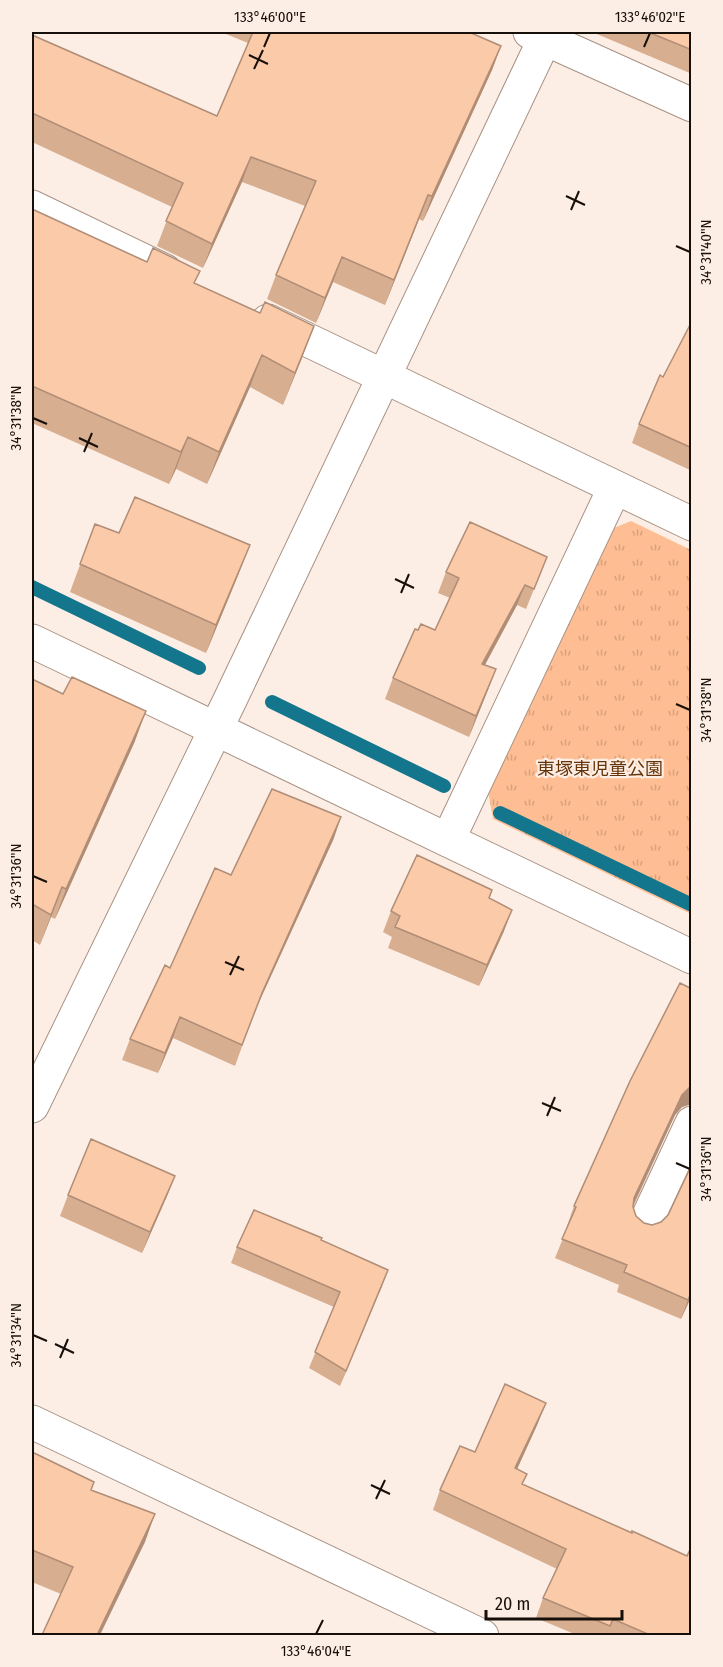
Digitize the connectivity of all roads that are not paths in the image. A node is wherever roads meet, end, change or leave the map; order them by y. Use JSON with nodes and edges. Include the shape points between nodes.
{"nodes":[{"id":1,"x":541,"y":34,"type":"edge"},
{"id":2,"x":692,"y":105,"type":"edge"},
{"id":3,"x":32,"y":207,"type":"edge"},
{"id":4,"x":192,"y":284,"type":"edge"},
{"id":5,"x":246,"y":310,"type":"edge"},
{"id":6,"x":385,"y":376,"type":"junction"},
{"id":7,"x":615,"y":487,"type":"junction"},
{"id":8,"x":692,"y":524,"type":"edge"},
{"id":9,"x":32,"y":641,"type":"edge"},
{"id":10,"x":216,"y":729,"type":"junction"},
{"id":11,"x":448,"y":840,"type":"junction"},
{"id":12,"x":692,"y":957,"type":"edge"},
{"id":13,"x":32,"y":1106,"type":"edge"},
{"id":14,"x":692,"y":1123,"type":"edge"},
{"id":15,"x":644,"y":1226,"type":"edge"},
{"id":16,"x":32,"y":1422,"type":"edge"},
{"id":17,"x":482,"y":1635,"type":"edge"}],
"edges":[{"from":1,"to":2,"type":"street"},
{"from":1,"to":6,"type":"street"},
{"from":3,"to":4,"type":"street"},
{"from":5,"to":6,"type":"street"},
{"from":6,"to":7,"type":"street"},
{"from":6,"to":10,"type":"street"},
{"from":7,"to":8,"type":"street"},
{"from":7,"to":11,"type":"street"},
{"from":9,"to":10,"type":"street"},
{"from":10,"to":11,"type":"street"},
{"from":10,"to":13,"type":"street"},
{"from":11,"to":12,"type":"street"},
{"from":14,"to":15,"type":"street"},
{"from":16,"to":17,"type":"street"}]}
